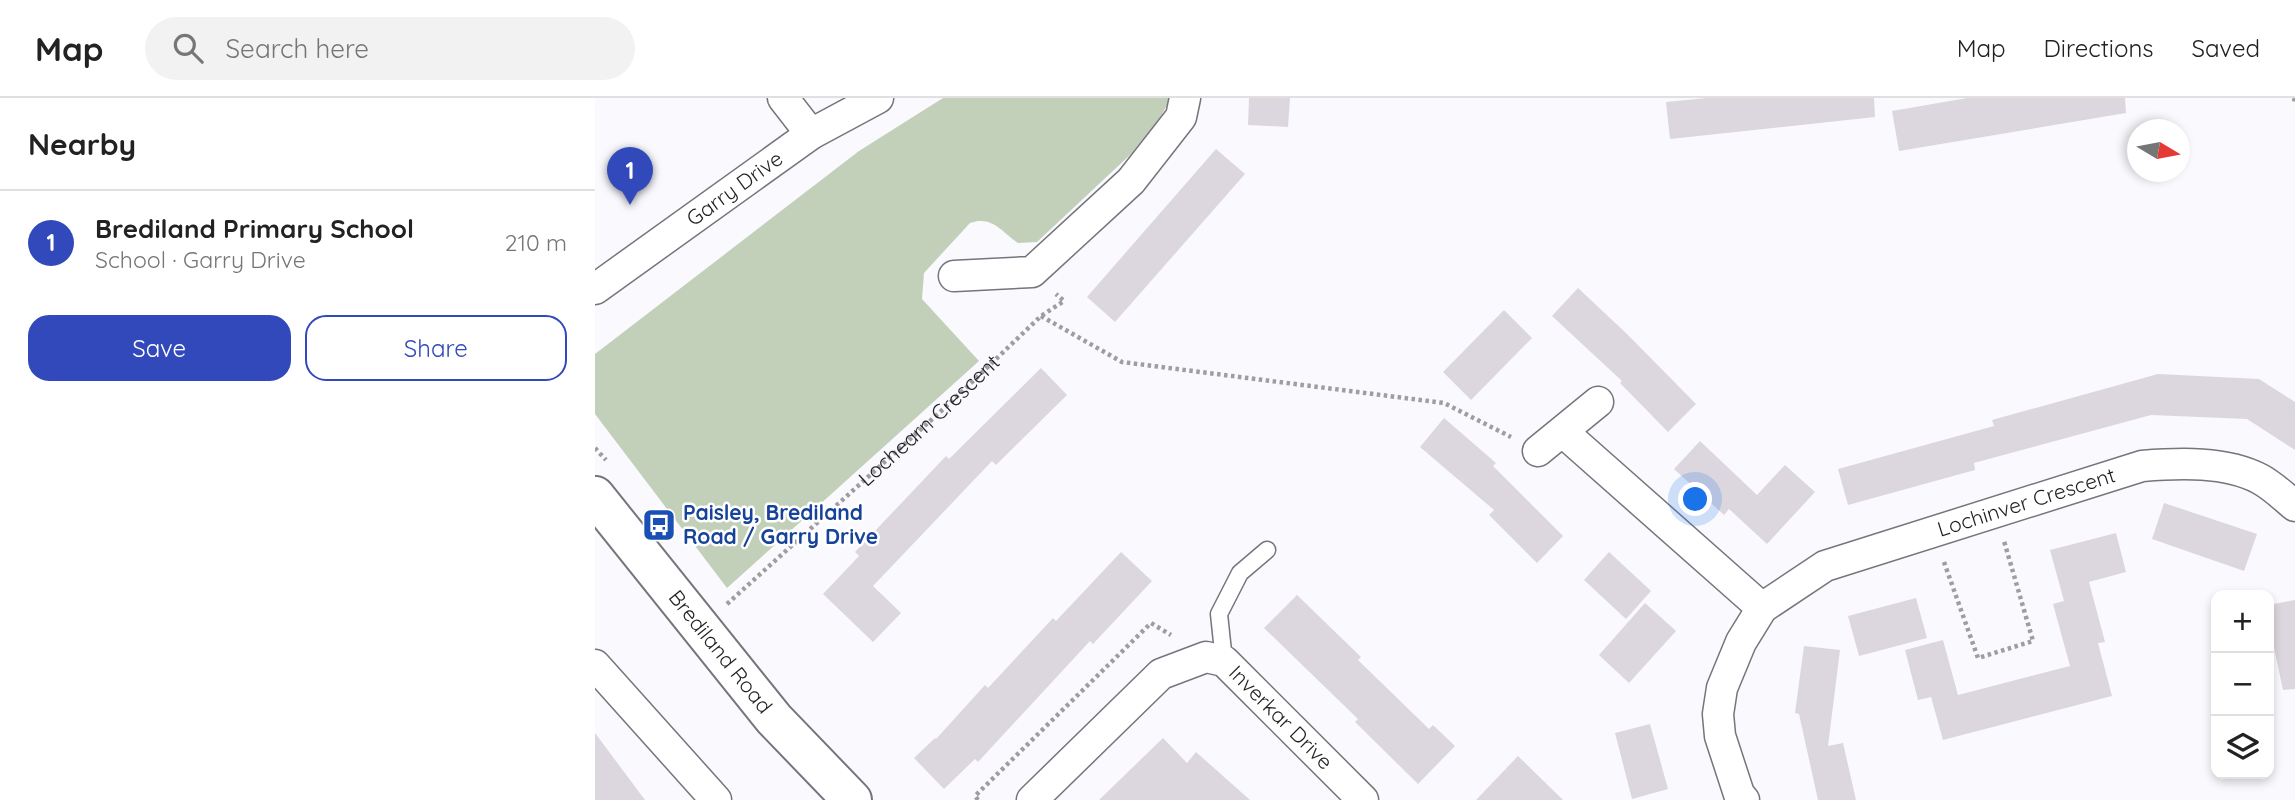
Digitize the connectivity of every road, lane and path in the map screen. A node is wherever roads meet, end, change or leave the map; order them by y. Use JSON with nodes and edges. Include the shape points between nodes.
{"nodes":[{"id":1,"x":783,"y":98,"type":"edge"},
{"id":2,"x":878,"y":98,"type":"edge"},
{"id":3,"x":1185,"y":98,"type":"edge"},
{"id":4,"x":811,"y":134,"type":"junction"},
{"id":5,"x":1032,"y":272,"type":"junction"},
{"id":6,"x":954,"y":276,"type":"dead end"},
{"id":7,"x":595,"y":289,"type":"edge"},
{"id":8,"x":1041,"y":316,"type":"junction"},
{"id":9,"x":1598,"y":402,"type":"dead end"},
{"id":10,"x":1563,"y":432,"type":"junction"},
{"id":11,"x":1538,"y":451,"type":"joint"},
{"id":12,"x":595,"y":496,"type":"edge"},
{"id":13,"x":2295,"y":506,"type":"edge"},
{"id":14,"x":1995,"y":513,"type":"junction"},
{"id":15,"x":1934,"y":533,"type":"junction"},
{"id":16,"x":1267,"y":550,"type":"dead end"},
{"id":17,"x":1762,"y":608,"type":"junction"},
{"id":18,"x":703,"y":629,"type":"junction"},
{"id":19,"x":1215,"y":659,"type":"junction"},
{"id":20,"x":595,"y":665,"type":"edge"},
{"id":21,"x":716,"y":800,"type":"edge"},
{"id":22,"x":852,"y":800,"type":"edge"},
{"id":23,"x":978,"y":800,"type":"edge"},
{"id":24,"x":1032,"y":800,"type":"edge"},
{"id":25,"x":1363,"y":800,"type":"edge"},
{"id":26,"x":1744,"y":800,"type":"edge"}],
"edges":[{"from":1,"to":4,"type":"street"},
{"from":2,"to":4,"type":"street","name":"Garry Drive"},
{"from":3,"to":5,"type":"street","via":[[1181,117],[1131,181]]},
{"from":4,"to":7,"type":"street","name":"Garry Drive"},
{"from":5,"to":6,"type":"street"},
{"from":5,"to":8,"type":"path","name":"Lochearn Crescent","via":[[1064,301]]},
{"from":8,"to":11,"type":"path","via":[[1122,362],[1444,403]]},
{"from":8,"to":18,"type":"path","name":"Lochearn Crescent"},
{"from":9,"to":10,"type":"street"},
{"from":10,"to":11,"type":"street"},
{"from":10,"to":17,"type":"street"},
{"from":12,"to":18,"type":"street","name":"Brediland Road"},
{"from":13,"to":14,"type":"street","name":"Lochinver Crescent","via":[[2259,478],[2185,463],[2142,466]]},
{"from":14,"to":15,"type":"street","name":"Lochinver Crescent"},
{"from":14,"to":15,"type":"path","via":[[2033,641],[1978,658]]},
{"from":15,"to":17,"type":"street","name":"Lochinver Crescent","via":[[1825,566]]},
{"from":16,"to":19,"type":"lane","via":[[1240,573],[1219,614]]},
{"from":17,"to":26,"type":"street","name":"Lochinver Crescent","via":[[1741,642],[1722,688],[1718,714],[1720,736]]},
{"from":18,"to":22,"type":"street","name":"Brediland Road","via":[[774,719]]},
{"from":19,"to":23,"type":"path","via":[[1151,622],[975,796]]},
{"from":19,"to":24,"type":"street","name":"Inverkar Drive","via":[[1161,674]]},
{"from":19,"to":25,"type":"street","name":"Inverkar Drive"},
{"from":20,"to":21,"type":"street"}]}
